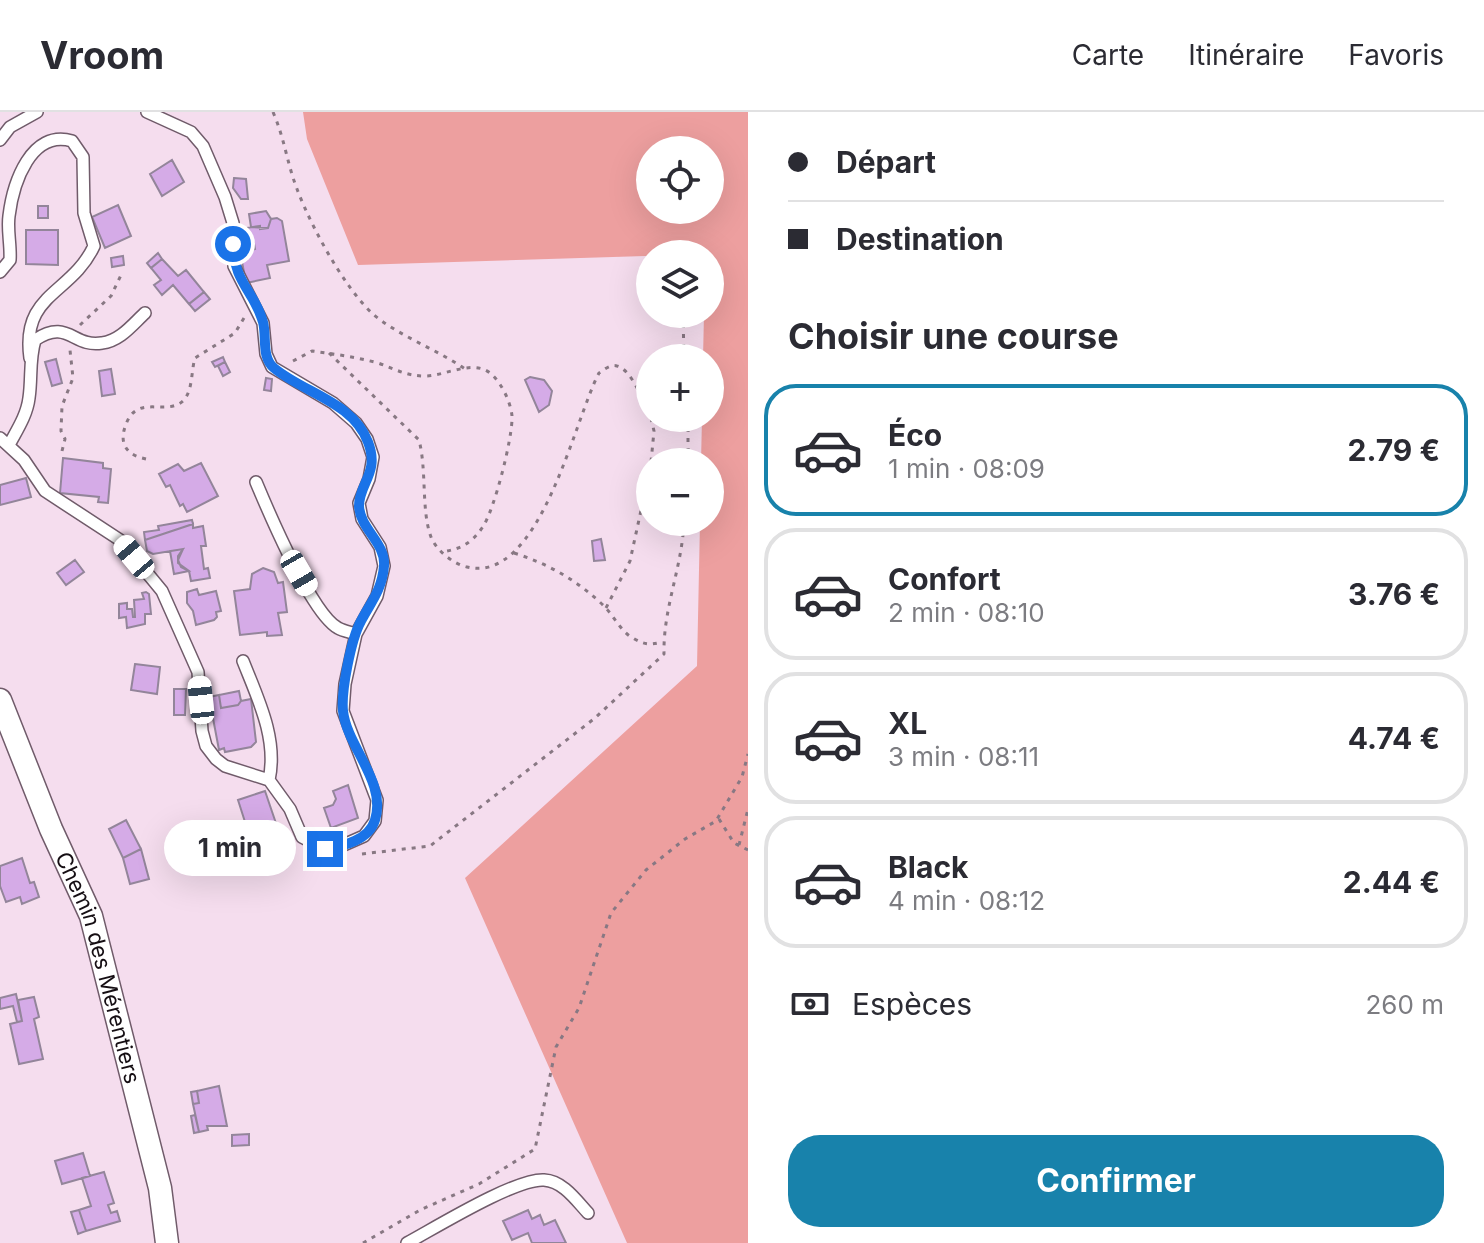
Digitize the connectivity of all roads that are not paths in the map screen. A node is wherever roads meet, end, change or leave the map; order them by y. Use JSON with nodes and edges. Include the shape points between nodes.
{"nodes":[{"id":1,"x":37,"y":112,"type":"edge"},
{"id":2,"x":147,"y":112,"type":"edge"},
{"id":3,"x":0,"y":140,"type":"edge"},
{"id":4,"x":0,"y":272,"type":"edge"},
{"id":5,"x":145,"y":313,"type":"dead end"},
{"id":6,"x":30,"y":358,"type":"junction"},
{"id":7,"x":4,"y":442,"type":"edge"},
{"id":8,"x":256,"y":482,"type":"dead end"},
{"id":9,"x":356,"y":634,"type":"junction"},
{"id":10,"x":243,"y":661,"type":"dead end"},
{"id":11,"x":0,"y":700,"type":"edge"},
{"id":12,"x":269,"y":780,"type":"junction"},
{"id":13,"x":588,"y":1213,"type":"dead end"},
{"id":14,"x":167,"y":1243,"type":"edge"},
{"id":15,"x":407,"y":1243,"type":"edge"}],
"edges":[{"from":1,"to":3,"type":"lane","via":[[10,127]]},
{"from":2,"to":9,"type":"lane","via":[[191,132],[203,146],[233,223],[234,266],[263,323],[272,367],[333,403],[367,439],[373,457],[359,503],[384,566],[377,596]]},
{"from":4,"to":6,"type":"lane","via":[[10,260],[9,217],[28,157],[43,142],[61,137],[72,141],[83,157],[84,213],[94,246],[86,264],[33,315],[27,336]]},
{"from":5,"to":6,"type":"lane","via":[[120,337],[101,344],[47,332],[35,340]]},
{"from":6,"to":7,"type":"lane","via":[[24,417]]},
{"from":7,"to":12,"type":"lane","via":[[45,491],[120,540],[162,591],[198,672],[206,746],[225,766]]},
{"from":8,"to":9,"type":"lane","via":[[322,612],[336,627]]},
{"from":9,"to":12,"type":"lane","via":[[343,711],[377,800],[375,821],[364,836],[325,849],[302,837]]},
{"from":10,"to":12,"type":"lane","via":[[273,751]]},
{"from":11,"to":14,"type":"street","name":"Chemin des Mérentiers","via":[[91,916],[160,1188]]},
{"from":13,"to":15,"type":"lane","via":[[561,1185],[544,1180],[522,1184]]}]}
